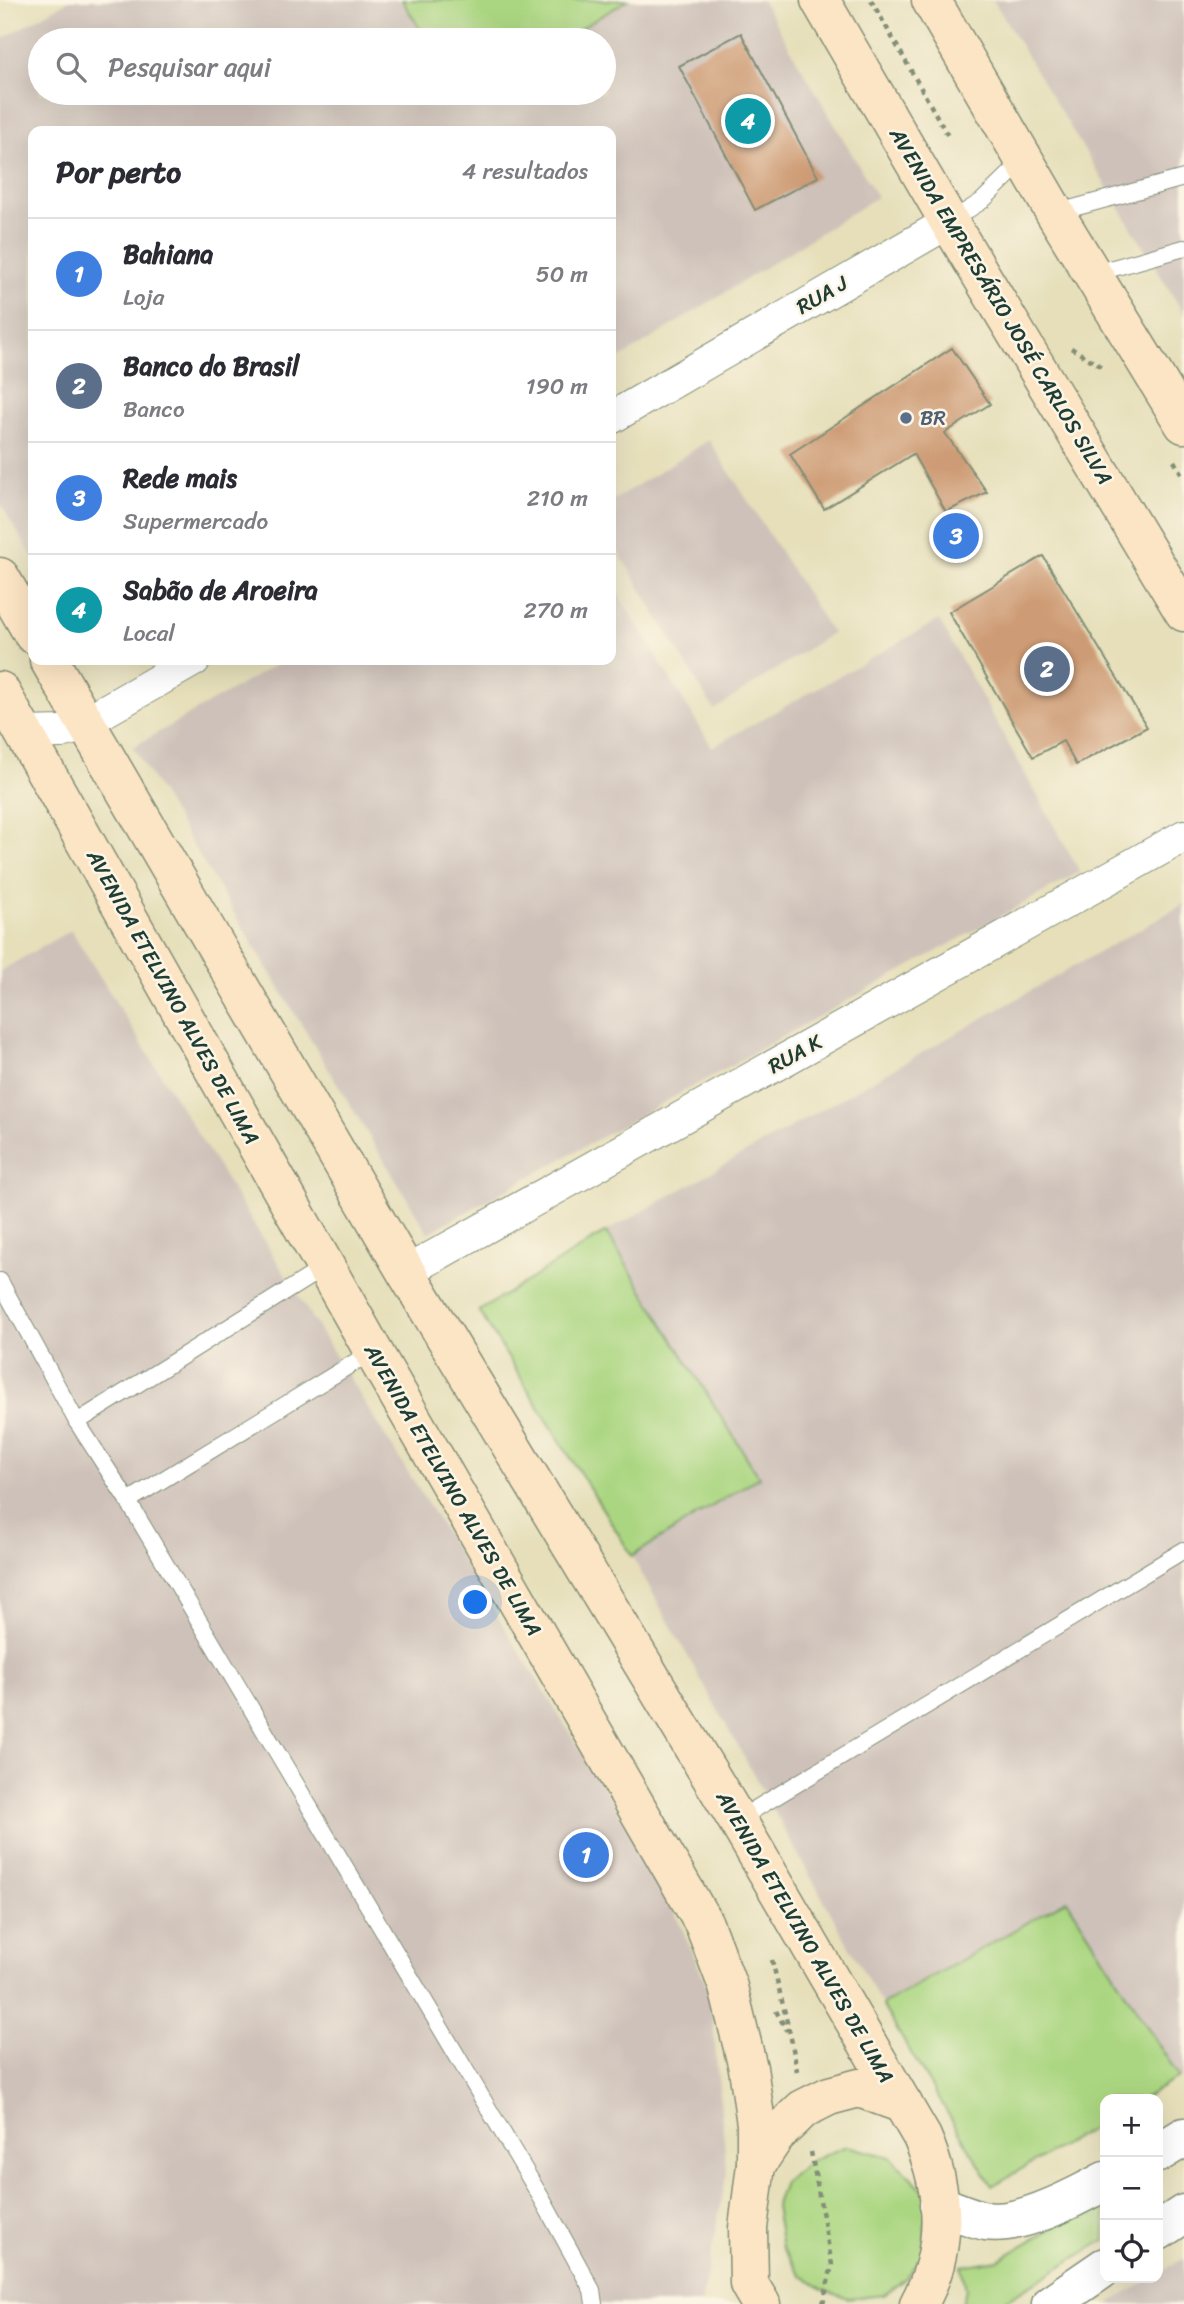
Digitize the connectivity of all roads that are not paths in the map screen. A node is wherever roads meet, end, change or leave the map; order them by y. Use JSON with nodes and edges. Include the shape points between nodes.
{"nodes":[{"id":1,"x":820,"y":0,"type":"edge"},
{"id":2,"x":931,"y":0,"type":"edge"},
{"id":3,"x":1024,"y":160,"type":"junction"},
{"id":4,"x":1184,"y":178,"type":"edge"},
{"id":5,"x":1055,"y":213,"type":"junction"},
{"id":6,"x":949,"y":222,"type":"junction"},
{"id":7,"x":1184,"y":248,"type":"edge"},
{"id":8,"x":1092,"y":274,"type":"junction"},
{"id":9,"x":616,"y":415,"type":"edge"},
{"id":10,"x":1184,"y":424,"type":"edge"},
{"id":11,"x":0,"y":577,"type":"edge"},
{"id":12,"x":1184,"y":612,"type":"edge"},
{"id":13,"x":28,"y":625,"type":"edge"},
{"id":14,"x":52,"y":665,"type":"edge"},
{"id":15,"x":185,"y":665,"type":"edge"},
{"id":16,"x":0,"y":691,"type":"edge"},
{"id":17,"x":86,"y":723,"type":"junction"},
{"id":18,"x":25,"y":733,"type":"junction"},
{"id":19,"x":1184,"y":836,"type":"edge"},
{"id":20,"x":326,"y":1267,"type":"junction"},
{"id":21,"x":406,"y":1272,"type":"junction"},
{"id":22,"x":0,"y":1281,"type":"edge"},
{"id":23,"x":373,"y":1352,"type":"junction"},
{"id":24,"x":78,"y":1422,"type":"junction"},
{"id":25,"x":128,"y":1501,"type":"junction"},
{"id":26,"x":1184,"y":1550,"type":"edge"},
{"id":27,"x":737,"y":1820,"type":"junction"},
{"id":28,"x":902,"y":2104,"type":"junction"},
{"id":29,"x":756,"y":2165,"type":"junction"},
{"id":30,"x":1100,"y":2183,"type":"edge"},
{"id":31,"x":939,"y":2205,"type":"junction"},
{"id":32,"x":1184,"y":2214,"type":"edge"},
{"id":33,"x":1163,"y":2228,"type":"edge"},
{"id":34,"x":1100,"y":2270,"type":"edge"},
{"id":35,"x":751,"y":2297,"type":"edge"},
{"id":36,"x":594,"y":2304,"type":"edge"},
{"id":37,"x":919,"y":2304,"type":"edge"},
{"id":38,"x":1051,"y":2304,"type":"edge"}],
"edges":[{"from":1,"to":6,"type":"main road","name":"AVENIDA EMPRESÁRIO JOSÉ CARLOS SILVA"},
{"from":2,"to":3,"type":"main road"},
{"from":3,"to":5,"type":"main road"},
{"from":3,"to":6,"type":"lane","name":"RUA J","via":[[982,201]]},
{"from":4,"to":5,"type":"lane"},
{"from":5,"to":8,"type":"main road"},
{"from":6,"to":9,"type":"street","name":"RUA J"},
{"from":6,"to":12,"type":"main road","name":"AVENIDA EMPRESÁRIO JOSÉ CARLOS SILVA"},
{"from":7,"to":8,"type":"lane"},
{"from":8,"to":10,"type":"main road"},
{"from":11,"to":13,"type":"main road"},
{"from":14,"to":17,"type":"main road","name":"AVENIDA ETELVINO ALVES DE LIMA"},
{"from":15,"to":17,"type":"street"},
{"from":16,"to":18,"type":"main road","name":"AVENIDA ETELVINO ALVES DE LIMA"},
{"from":17,"to":18,"type":"street","via":[[61,732]]},
{"from":17,"to":21,"type":"main road","name":"AVENIDA ETELVINO ALVES DE LIMA"},
{"from":18,"to":20,"type":"main road","name":"AVENIDA ETELVINO ALVES DE LIMA"},
{"from":19,"to":21,"type":"street","name":"RUA K"},
{"from":20,"to":23,"type":"main road","name":"AVENIDA ETELVINO ALVES DE LIMA"},
{"from":20,"to":24,"type":"lane"},
{"from":21,"to":27,"type":"main road","name":"AVENIDA ETELVINO ALVES DE LIMA"},
{"from":22,"to":24,"type":"lane"},
{"from":23,"to":25,"type":"lane"},
{"from":23,"to":29,"type":"main road","name":"AVENIDA ETELVINO ALVES DE LIMA","via":[[704,1924],[728,1987],[748,2067]]},
{"from":24,"to":25,"type":"lane"},
{"from":25,"to":36,"type":"lane","via":[[542,2199],[592,2290]]},
{"from":26,"to":27,"type":"lane"},
{"from":27,"to":28,"type":"main road","name":"AVENIDA ETELVINO ALVES DE LIMA"},
{"from":28,"to":29,"type":"main road","via":[[859,2088],[829,2096],[803,2109],[776,2135]]},
{"from":28,"to":31,"type":"main road","name":"AVENIDA ETELVINO ALVES DE LIMA","via":[[934,2164]]},
{"from":29,"to":35,"type":"main road","name":"AVENIDA ETELVINO ALVES DE LIMA","via":[[748,2228]]},
{"from":30,"to":31,"type":"street","via":[[1008,2222],[986,2221]]},
{"from":31,"to":37,"type":"main road","name":"AVENIDA ETELVINO ALVES DE LIMA","via":[[937,2257]]},
{"from":32,"to":33,"type":"street"},
{"from":34,"to":38,"type":"street"}]}
